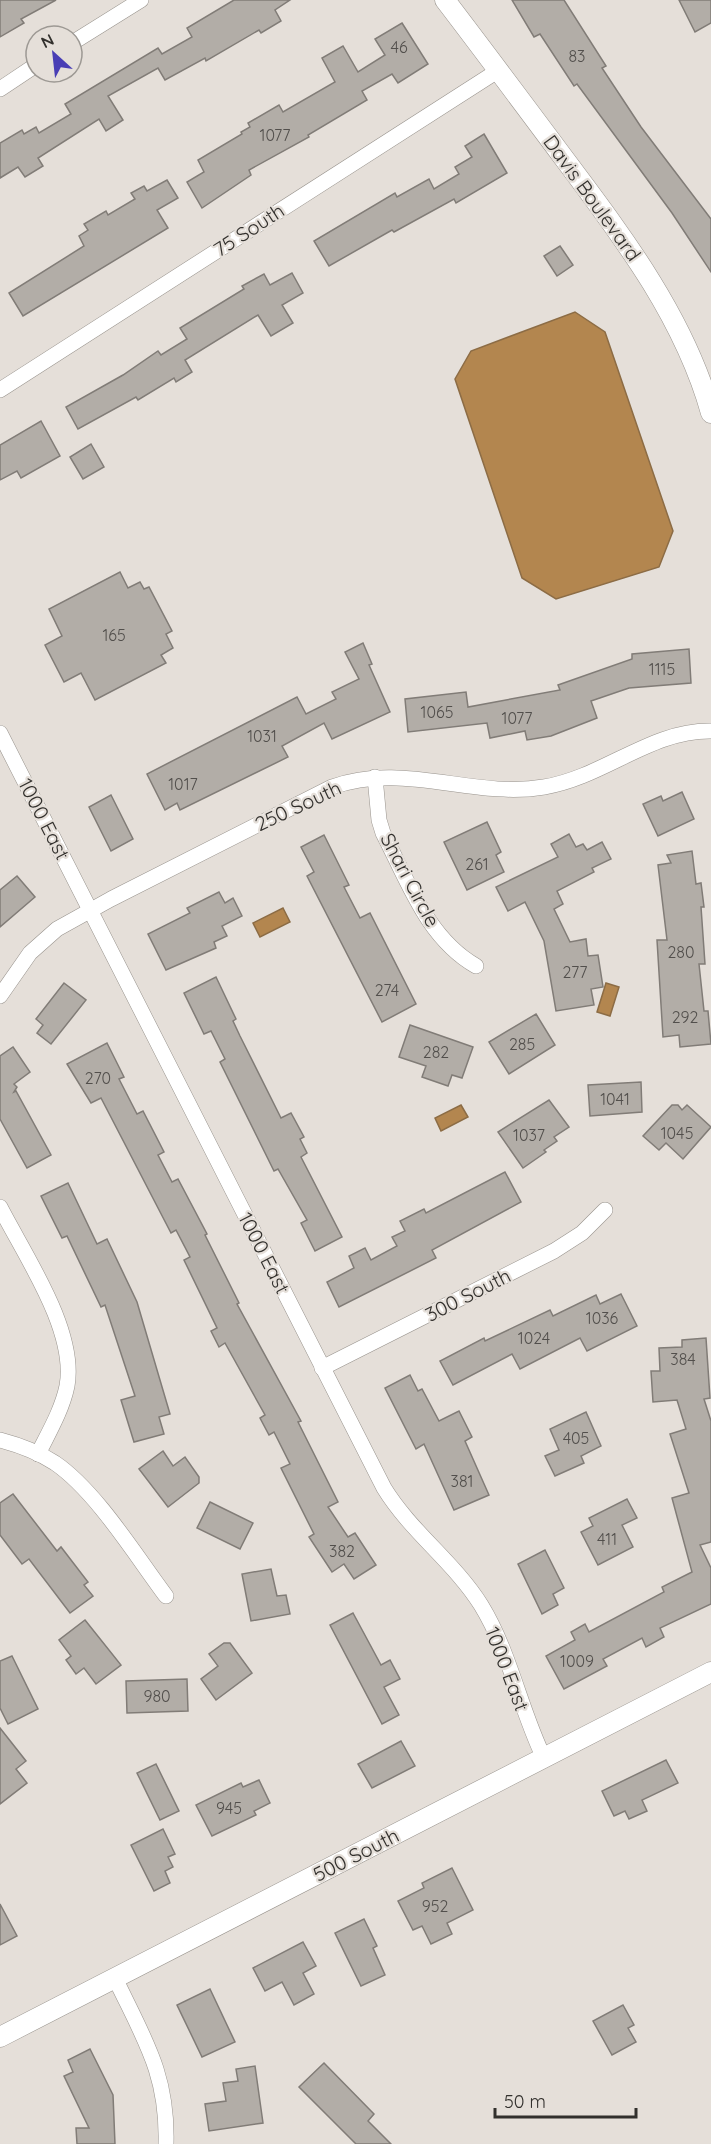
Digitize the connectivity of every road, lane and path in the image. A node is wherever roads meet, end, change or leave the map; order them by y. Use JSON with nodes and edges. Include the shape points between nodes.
{"nodes":[{"id":1,"x":141,"y":0,"type":"edge"},
{"id":2,"x":445,"y":0,"type":"edge"},
{"id":3,"x":84,"y":36,"type":"edge"},
{"id":4,"x":498,"y":70,"type":"junction"},
{"id":5,"x":24,"y":73,"type":"edge"},
{"id":6,"x":0,"y":89,"type":"edge"},
{"id":7,"x":0,"y":390,"type":"edge"},
{"id":8,"x":711,"y":413,"type":"edge"},
{"id":9,"x":711,"y":731,"type":"edge"},
{"id":10,"x":0,"y":733,"type":"edge"},
{"id":11,"x":375,"y":777,"type":"junction"},
{"id":12,"x":91,"y":910,"type":"junction"},
{"id":13,"x":476,"y":966,"type":"dead end"},
{"id":14,"x":0,"y":996,"type":"edge"},
{"id":15,"x":0,"y":1208,"type":"edge"},
{"id":16,"x":605,"y":1210,"type":"dead end"},
{"id":17,"x":322,"y":1368,"type":"junction"},
{"id":18,"x":0,"y":1440,"type":"edge"},
{"id":19,"x":38,"y":1454,"type":"junction"},
{"id":20,"x":166,"y":1596,"type":"dead end"},
{"id":21,"x":711,"y":1672,"type":"edge"},
{"id":22,"x":544,"y":1758,"type":"junction"},
{"id":23,"x":115,"y":1978,"type":"junction"},
{"id":24,"x":0,"y":2037,"type":"edge"},
{"id":25,"x":166,"y":2144,"type":"edge"}],
"edges":[{"from":1,"to":3,"type":"street"},
{"from":2,"to":4,"type":"street","name":"Davis Boulevard"},
{"from":4,"to":7,"type":"street","name":"75 South"},
{"from":4,"to":8,"type":"street","name":"Davis Boulevard","via":[[657,290],[692,359]]},
{"from":5,"to":6,"type":"street"},
{"from":9,"to":11,"type":"street","name":"250 South","via":[[671,736],[597,772],[544,787],[511,789],[410,777]]},
{"from":10,"to":12,"type":"street","name":"1000 East"},
{"from":11,"to":12,"type":"street","name":"250 South","via":[[326,790]]},
{"from":11,"to":13,"type":"street","name":"Shari Circle","via":[[383,833],[432,925],[459,956]]},
{"from":12,"to":14,"type":"street","name":"250 South","via":[[57,929],[30,953]]},
{"from":12,"to":17,"type":"street","name":"1000 East"},
{"from":15,"to":19,"type":"street","via":[[66,1342],[67,1386]]},
{"from":16,"to":17,"type":"street","name":"300 South","via":[[582,1233],[554,1251]]},
{"from":17,"to":22,"type":"street","name":"1000 East","via":[[393,1503],[465,1582],[482,1607]]},
{"from":18,"to":19,"type":"street"},
{"from":19,"to":20,"type":"street","via":[[84,1489]]},
{"from":21,"to":22,"type":"street","name":"500 South"},
{"from":22,"to":23,"type":"street","name":"500 South"},
{"from":23,"to":24,"type":"street","name":"500 South"},
{"from":23,"to":25,"type":"street","via":[[159,2073],[166,2109]]}]}
